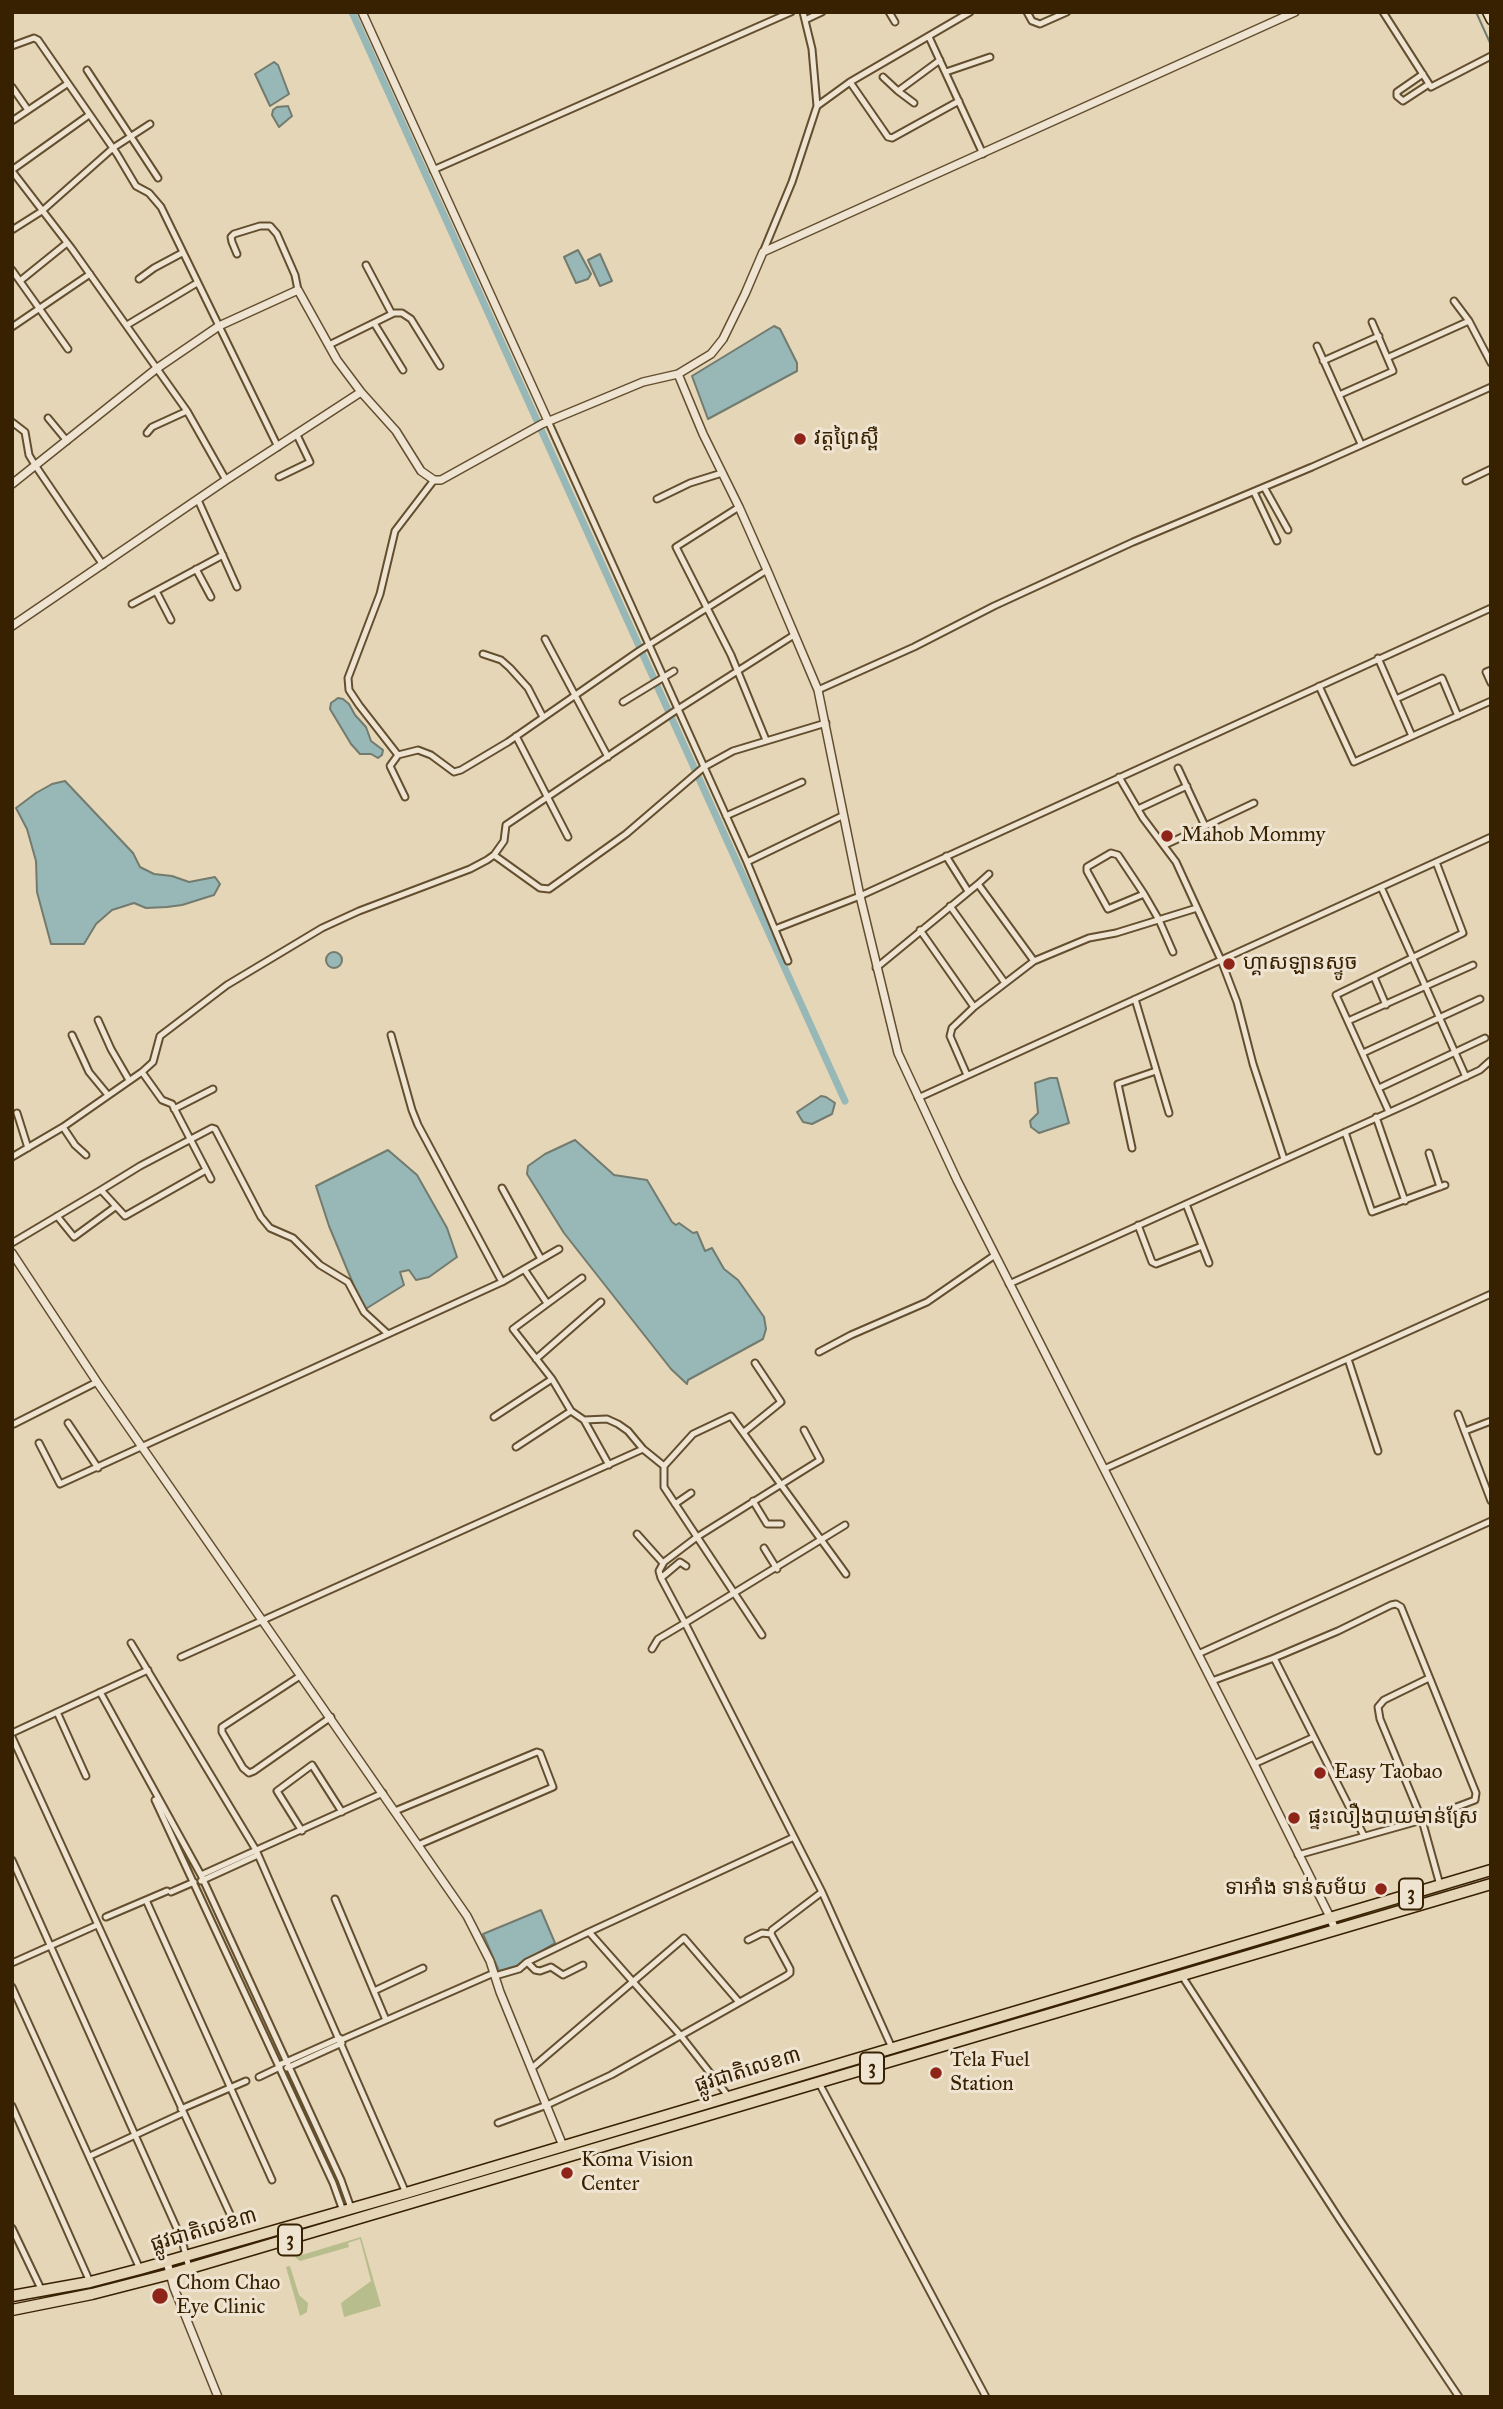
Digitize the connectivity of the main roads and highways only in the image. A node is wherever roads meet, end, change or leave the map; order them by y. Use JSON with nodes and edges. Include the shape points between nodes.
{"nodes":[{"id":1,"x":1487,"y":12,"type":"edge"},
{"id":2,"x":1491,"y":20,"type":"edge"},
{"id":3,"x":1491,"y":1870,"type":"edge"},
{"id":4,"x":1491,"y":1884,"type":"edge"},
{"id":5,"x":12,"y":2296,"type":"edge"},
{"id":6,"x":12,"y":2309,"type":"edge"}],
"edges":[{"from":1,"to":2,"type":"main road"},
{"from":3,"to":5,"type":"highway","name":"ផ្លូវជាតិលេខ៣","number":"3","via":[[167,2262]]},
{"from":4,"to":6,"type":"highway","name":"ផ្លូវជាតិលេខ៣","number":"3","via":[[170,2274]]}]}
